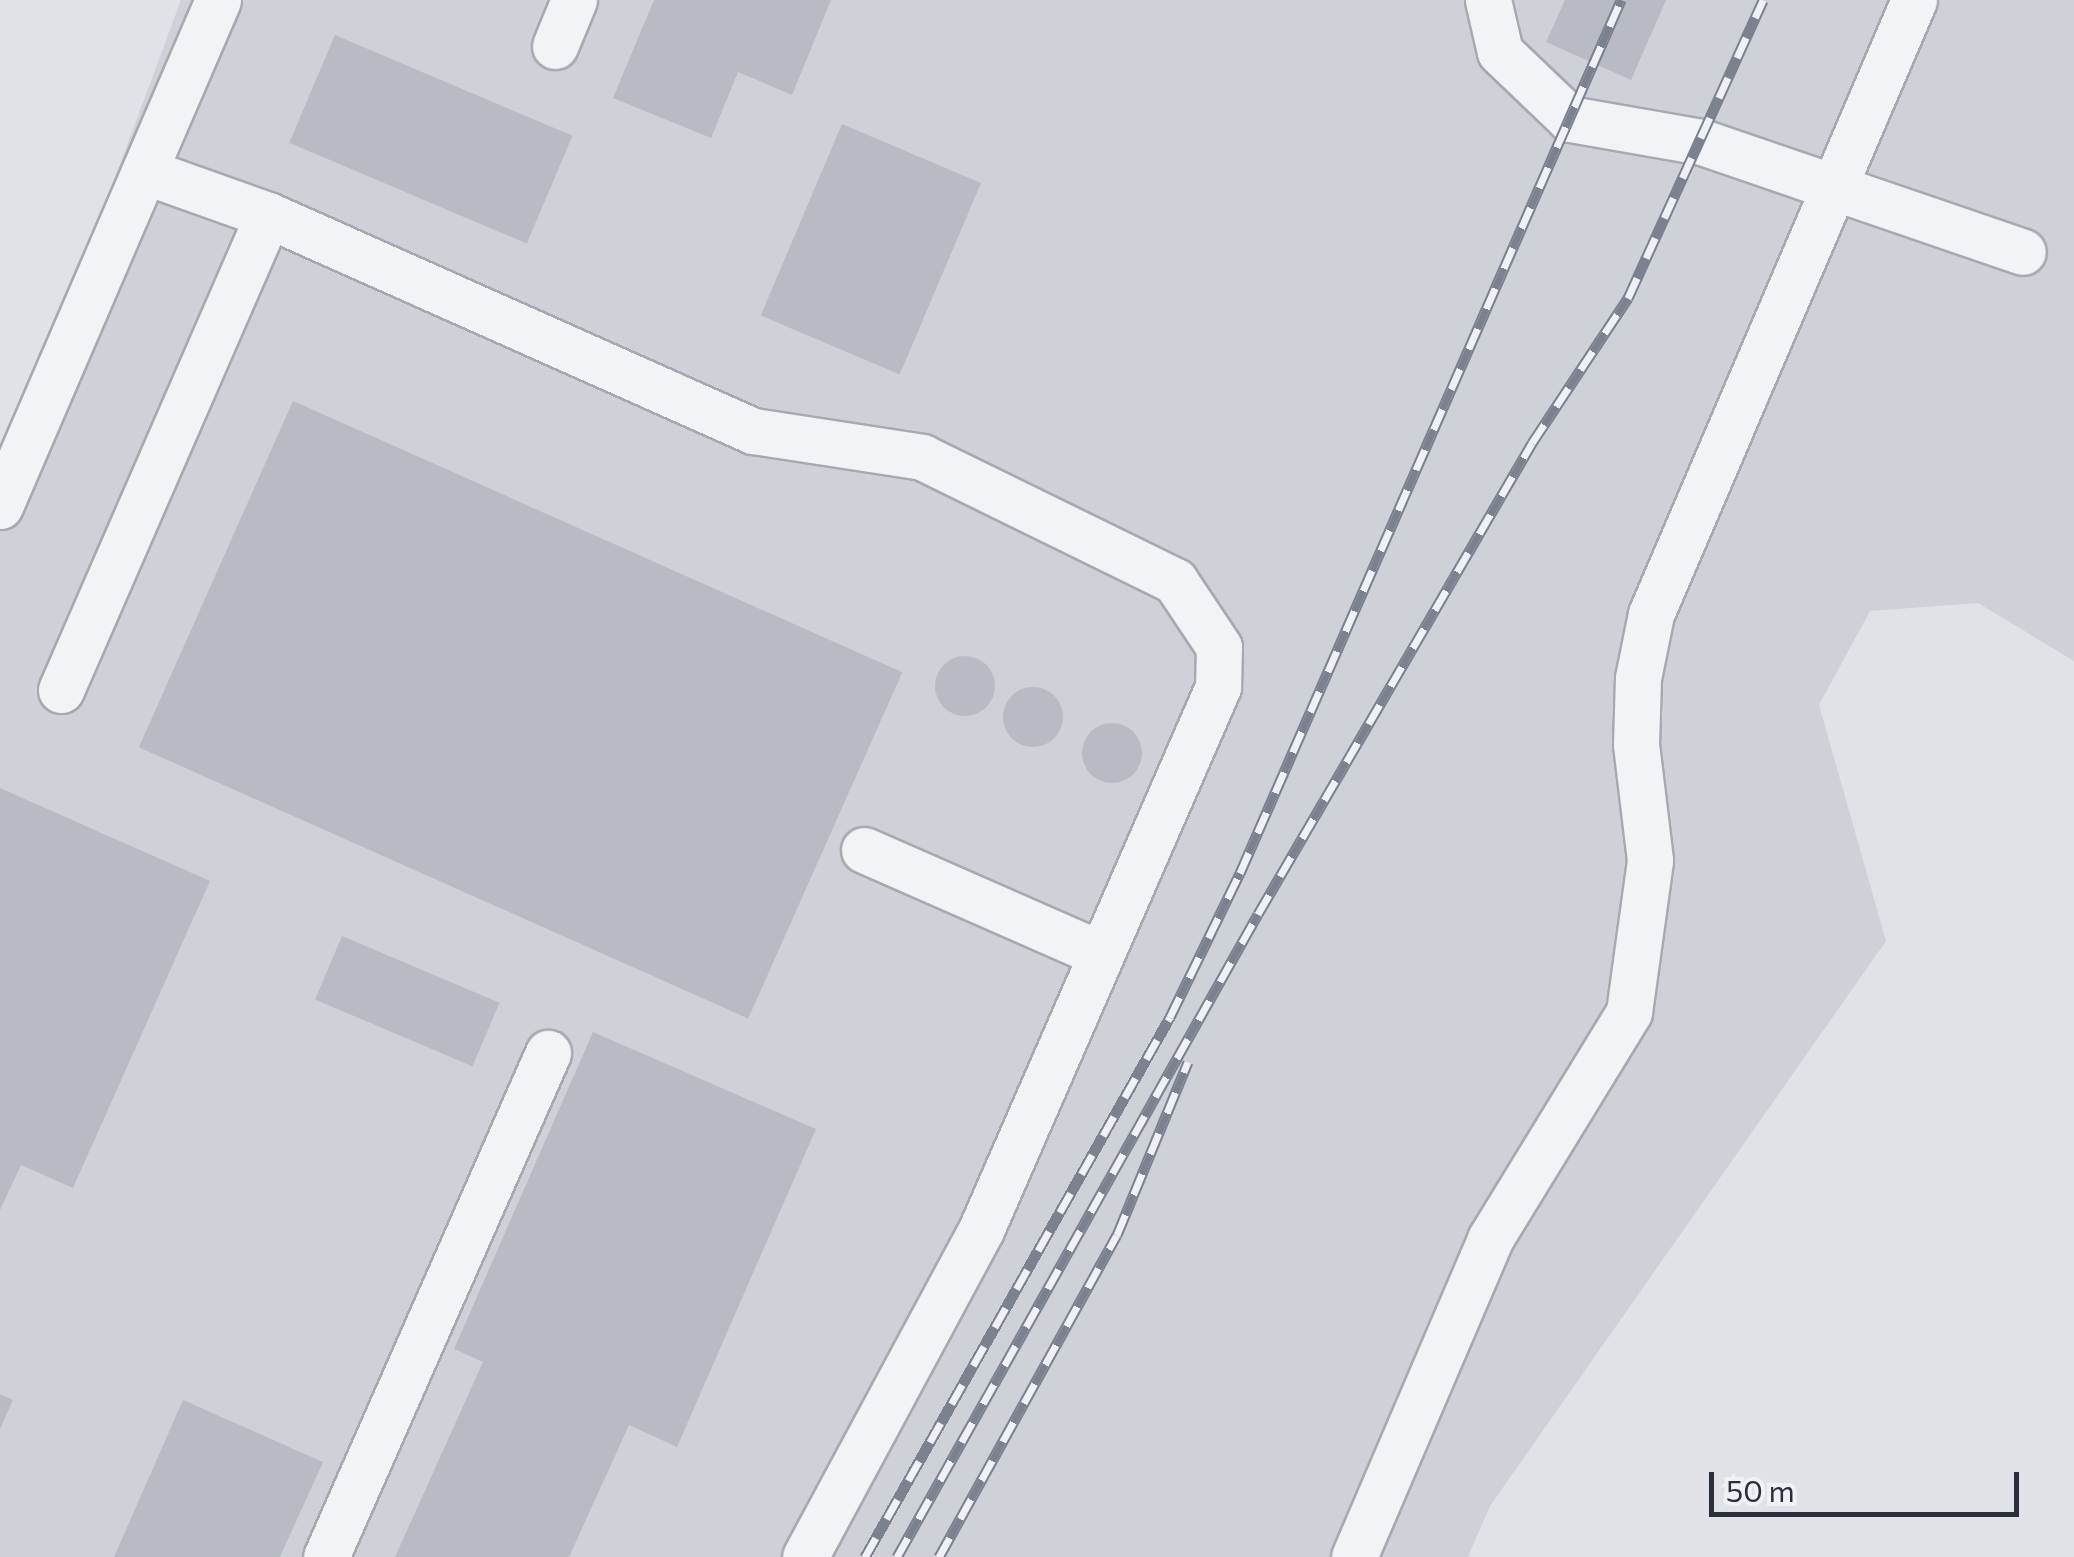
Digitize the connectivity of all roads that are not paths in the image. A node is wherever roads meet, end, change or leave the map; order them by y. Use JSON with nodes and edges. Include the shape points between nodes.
{"nodes":[{"id":1,"x":218,"y":0,"type":"edge"},
{"id":2,"x":574,"y":0,"type":"edge"},
{"id":3,"x":1488,"y":0,"type":"edge"},
{"id":4,"x":1914,"y":0,"type":"edge"},
{"id":5,"x":555,"y":46,"type":"dead end"},
{"id":6,"x":147,"y":172,"type":"junction"},
{"id":7,"x":1837,"y":184,"type":"junction"},
{"id":8,"x":268,"y":215,"type":"junction"},
{"id":9,"x":2023,"y":252,"type":"dead end"},
{"id":10,"x":0,"y":506,"type":"edge"},
{"id":11,"x":61,"y":690,"type":"dead end"},
{"id":12,"x":864,"y":850,"type":"dead end"},
{"id":13,"x":1101,"y":954,"type":"junction"},
{"id":14,"x":548,"y":1053,"type":"dead end"},
{"id":15,"x":326,"y":1557,"type":"edge"},
{"id":16,"x":805,"y":1557,"type":"edge"},
{"id":17,"x":1354,"y":1557,"type":"edge"}],
"edges":[{"from":1,"to":6,"type":"lane"},
{"from":2,"to":5,"type":"lane"},
{"from":3,"to":7,"type":"lane","via":[[1500,52],[1570,119],[1702,142]]},
{"from":4,"to":7,"type":"lane"},
{"from":6,"to":8,"type":"lane"},
{"from":6,"to":10,"type":"lane"},
{"from":7,"to":9,"type":"lane"},
{"from":7,"to":17,"type":"lane","via":[[1651,614],[1638,678],[1636,745],[1650,860],[1630,1012],[1490,1238]]},
{"from":8,"to":11,"type":"lane"},
{"from":8,"to":13,"type":"lane","via":[[753,431],[922,457],[1175,581],[1219,647],[1218,686]]},
{"from":12,"to":13,"type":"lane"},
{"from":13,"to":16,"type":"lane","via":[[981,1230]]},
{"from":14,"to":15,"type":"lane"}]}
